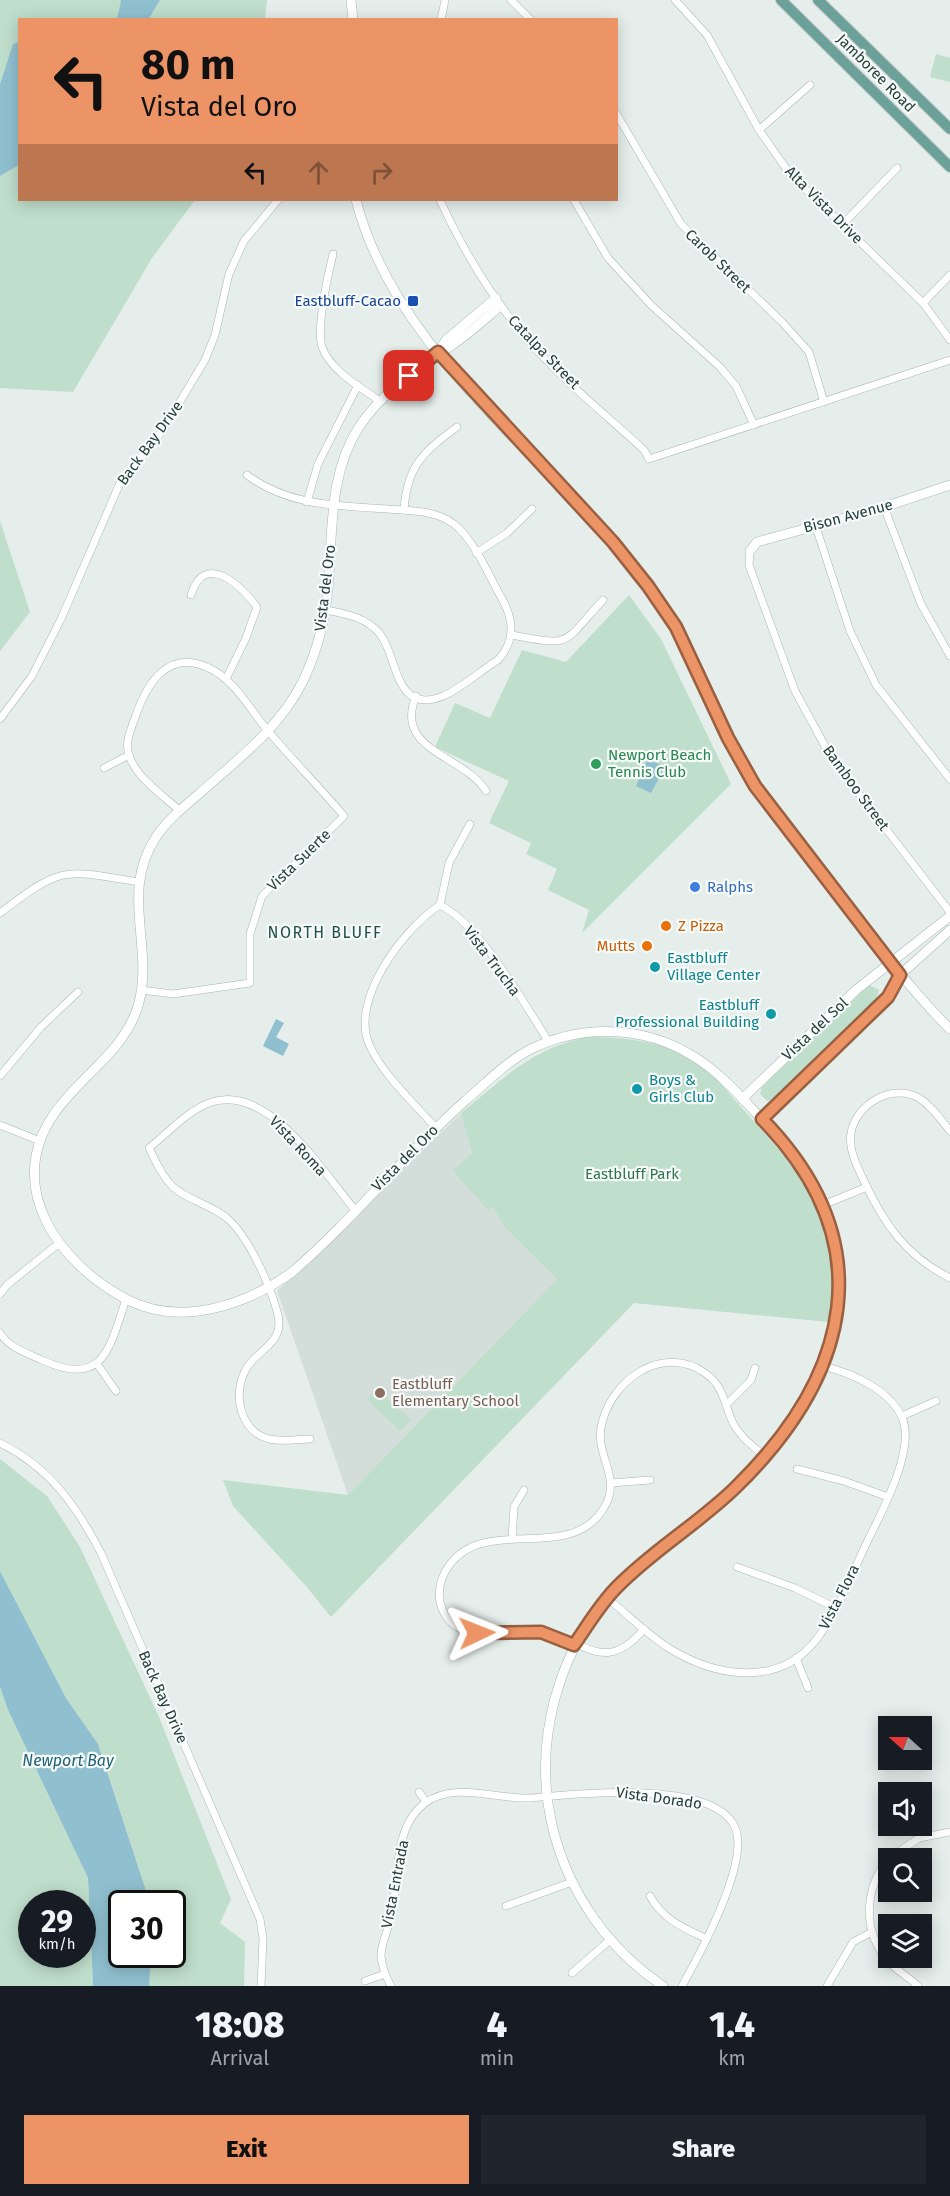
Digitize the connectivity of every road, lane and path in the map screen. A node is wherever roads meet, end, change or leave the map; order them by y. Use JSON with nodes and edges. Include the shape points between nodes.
{"nodes":[{"id":1,"x":351,"y":0,"type":"edge"},
{"id":2,"x":445,"y":0,"type":"edge"},
{"id":3,"x":511,"y":0,"type":"edge"},
{"id":4,"x":675,"y":0,"type":"edge"},
{"id":5,"x":781,"y":0,"type":"edge"},
{"id":6,"x":818,"y":0,"type":"edge"},
{"id":7,"x":353,"y":18,"type":"edge"},
{"id":8,"x":441,"y":18,"type":"edge"},
{"id":9,"x":528,"y":18,"type":"edge"},
{"id":10,"x":810,"y":85,"type":"dead end"},
{"id":11,"x":618,"y":116,"type":"edge"},
{"id":12,"x":950,"y":129,"type":"edge"},
{"id":13,"x":759,"y":130,"type":"junction"},
{"id":14,"x":950,"y":167,"type":"edge"},
{"id":15,"x":897,"y":168,"type":"dead end"},
{"id":16,"x":277,"y":201,"type":"edge"},
{"id":17,"x":356,"y":201,"type":"edge"},
{"id":18,"x":441,"y":201,"type":"edge"},
{"id":19,"x":575,"y":201,"type":"edge"},
{"id":20,"x":843,"y":224,"type":"junction"},
{"id":21,"x":333,"y":254,"type":"dead end"},
{"id":22,"x":950,"y":275,"type":"edge"},
{"id":23,"x":498,"y":302,"type":"junction"},
{"id":24,"x":923,"y":303,"type":"junction"},
{"id":25,"x":950,"y":340,"type":"edge"},
{"id":26,"x":438,"y":352,"type":"junction"},
{"id":27,"x":950,"y":360,"type":"edge"},
{"id":28,"x":358,"y":385,"type":"junction"},
{"id":29,"x":380,"y":401,"type":"junction"},
{"id":30,"x":824,"y":402,"type":"junction"},
{"id":31,"x":754,"y":425,"type":"junction"},
{"id":32,"x":457,"y":427,"type":"dead end"},
{"id":33,"x":247,"y":475,"type":"dead end"},
{"id":34,"x":950,"y":485,"type":"edge"},
{"id":35,"x":307,"y":502,"type":"junction"},
{"id":36,"x":334,"y":505,"type":"junction"},
{"id":37,"x":884,"y":507,"type":"junction"},
{"id":38,"x":404,"y":510,"type":"junction"},
{"id":39,"x":532,"y":510,"type":"dead end"},
{"id":40,"x":815,"y":524,"type":"junction"},
{"id":41,"x":750,"y":551,"type":"joint"},
{"id":42,"x":476,"y":553,"type":"junction"},
{"id":43,"x":191,"y":595,"type":"dead end"},
{"id":44,"x":603,"y":600,"type":"dead end"},
{"id":45,"x":326,"y":610,"type":"junction"},
{"id":46,"x":512,"y":634,"type":"junction"},
{"id":47,"x":950,"y":656,"type":"edge"},
{"id":48,"x":226,"y":679,"type":"junction"},
{"id":49,"x":416,"y":696,"type":"junction"},
{"id":50,"x":0,"y":719,"type":"edge"},
{"id":51,"x":268,"y":731,"type":"junction"},
{"id":52,"x":129,"y":756,"type":"junction"},
{"id":53,"x":104,"y":768,"type":"dead end"},
{"id":54,"x":950,"y":779,"type":"edge"},
{"id":55,"x":486,"y":791,"type":"dead end"},
{"id":56,"x":180,"y":811,"type":"junction"},
{"id":57,"x":470,"y":824,"type":"dead end"},
{"id":58,"x":138,"y":882,"type":"junction"},
{"id":59,"x":440,"y":905,"type":"junction"},
{"id":60,"x":0,"y":913,"type":"edge"},
{"id":61,"x":950,"y":914,"type":"edge"},
{"id":62,"x":950,"y":930,"type":"edge"},
{"id":63,"x":892,"y":965,"type":"junction"},
{"id":64,"x":900,"y":975,"type":"junction"},
{"id":65,"x":141,"y":990,"type":"junction"},
{"id":66,"x":78,"y":992,"type":"dead end"},
{"id":67,"x":950,"y":1029,"type":"edge"},
{"id":68,"x":549,"y":1042,"type":"junction"},
{"id":69,"x":0,"y":1076,"type":"edge"},
{"id":70,"x":742,"y":1099,"type":"junction"},
{"id":71,"x":762,"y":1119,"type":"junction"},
{"id":72,"x":0,"y":1125,"type":"edge"},
{"id":73,"x":435,"y":1127,"type":"junction"},
{"id":74,"x":950,"y":1131,"type":"edge"},
{"id":75,"x":40,"y":1141,"type":"junction"},
{"id":76,"x":867,"y":1187,"type":"junction"},
{"id":77,"x":823,"y":1205,"type":"junction"},
{"id":78,"x":355,"y":1210,"type":"junction"},
{"id":79,"x":58,"y":1244,"type":"junction"},
{"id":80,"x":950,"y":1278,"type":"edge"},
{"id":81,"x":268,"y":1288,"type":"junction"},
{"id":82,"x":0,"y":1294,"type":"edge"},
{"id":83,"x":126,"y":1299,"type":"junction"},
{"id":84,"x":0,"y":1333,"type":"edge"},
{"id":85,"x":97,"y":1364,"type":"junction"},
{"id":86,"x":823,"y":1365,"type":"junction"},
{"id":87,"x":755,"y":1368,"type":"dead end"},
{"id":88,"x":116,"y":1391,"type":"dead end"},
{"id":89,"x":936,"y":1401,"type":"dead end"},
{"id":90,"x":727,"y":1404,"type":"junction"},
{"id":91,"x":902,"y":1416,"type":"junction"},
{"id":92,"x":310,"y":1439,"type":"dead end"},
{"id":93,"x":0,"y":1443,"type":"edge"},
{"id":94,"x":764,"y":1456,"type":"junction"},
{"id":95,"x":797,"y":1469,"type":"dead end"},
{"id":96,"x":650,"y":1480,"type":"dead end"},
{"id":97,"x":611,"y":1483,"type":"junction"},
{"id":98,"x":524,"y":1490,"type":"dead end"},
{"id":99,"x":888,"y":1497,"type":"junction"},
{"id":100,"x":512,"y":1539,"type":"junction"},
{"id":101,"x":738,"y":1567,"type":"dead end"},
{"id":102,"x":607,"y":1598,"type":"junction"},
{"id":103,"x":834,"y":1608,"type":"junction"},
{"id":104,"x":644,"y":1629,"type":"junction"},
{"id":105,"x":574,"y":1645,"type":"junction"},
{"id":106,"x":796,"y":1658,"type":"junction"},
{"id":107,"x":808,"y":1688,"type":"dead end"},
{"id":108,"x":419,"y":1792,"type":"dead end"},
{"id":109,"x":547,"y":1796,"type":"junction"},
{"id":110,"x":426,"y":1802,"type":"junction"},
{"id":111,"x":950,"y":1832,"type":"edge"},
{"id":112,"x":904,"y":1848,"type":"edge"},
{"id":113,"x":878,"y":1878,"type":"edge"},
{"id":114,"x":572,"y":1882,"type":"junction"},
{"id":115,"x":650,"y":1896,"type":"dead end"},
{"id":116,"x":506,"y":1906,"type":"dead end"},
{"id":117,"x":872,"y":1932,"type":"junction"},
{"id":118,"x":707,"y":1939,"type":"junction"},
{"id":119,"x":610,"y":1940,"type":"junction"},
{"id":120,"x":572,"y":1973,"type":"dead end"},
{"id":121,"x":385,"y":1974,"type":"junction"},
{"id":122,"x":365,"y":1981,"type":"dead end"},
{"id":123,"x":261,"y":1986,"type":"edge"},
{"id":124,"x":391,"y":1986,"type":"edge"},
{"id":125,"x":663,"y":1986,"type":"edge"},
{"id":126,"x":682,"y":1986,"type":"edge"},
{"id":127,"x":827,"y":1986,"type":"edge"},
{"id":128,"x":918,"y":1986,"type":"edge"}],
"edges":[{"from":1,"to":7,"type":"street"},
{"from":2,"to":8,"type":"street"},
{"from":3,"to":9,"type":"street"},
{"from":4,"to":13,"type":"street","name":"Alta Vista Drive","via":[[707,35]]},
{"from":5,"to":14,"type":"main road","name":"Jamboree Road"},
{"from":6,"to":12,"type":"main road","name":"Jamboree Road"},
{"from":10,"to":13,"type":"street"},
{"from":11,"to":30,"type":"street","name":"Carob Street","via":[[681,224],[809,352]]},
{"from":13,"to":20,"type":"street","name":"Alta Vista Drive","via":[[789,174]]},
{"from":15,"to":20,"type":"street"},
{"from":16,"to":50,"type":"street","name":"Back Bay Drive","via":[[244,241],[229,274],[215,335],[204,360],[163,430],[116,490],[74,594],[32,676]]},
{"from":17,"to":26,"type":"street","via":[[385,276]]},
{"from":18,"to":23,"type":"street","name":"Catalpa Street"},
{"from":19,"to":31,"type":"street","via":[[608,258],[736,386]]},
{"from":20,"to":24,"type":"street","name":"Alta Vista Drive"},
{"from":21,"to":28,"type":"street","via":[[321,340],[326,356]]},
{"from":22,"to":24,"type":"street"},
{"from":23,"to":26,"type":"street","name":"Vista del Oro","via":[[451,346]]},
{"from":23,"to":31,"type":"street","name":"Catalpa Street","via":[[538,351],[649,459]]},
{"from":24,"to":25,"type":"street","name":"Alta Vista Drive"},
{"from":26,"to":29,"type":"street","name":"Vista del Oro"},
{"from":26,"to":63,"type":"street","via":[[613,542],[648,586],[676,627],[755,786]]},
{"from":27,"to":30,"type":"street"},
{"from":28,"to":29,"type":"street"},
{"from":28,"to":35,"type":"street","via":[[318,464]]},
{"from":29,"to":36,"type":"street","name":"Vista del Oro","via":[[360,425],[345,455]]},
{"from":30,"to":31,"type":"street"},
{"from":32,"to":38,"type":"street","via":[[417,462],[407,483]]},
{"from":33,"to":35,"type":"street","via":[[271,490]]},
{"from":34,"to":37,"type":"street","name":"Bison Avenue"},
{"from":35,"to":36,"type":"street"},
{"from":36,"to":38,"type":"street"},
{"from":36,"to":45,"type":"street","name":"Vista del Oro"},
{"from":37,"to":40,"type":"street","name":"Bison Avenue"},
{"from":37,"to":47,"type":"street","via":[[921,604]]},
{"from":38,"to":42,"type":"street","via":[[444,518],[460,530]]},
{"from":39,"to":42,"type":"street","via":[[507,533]]},
{"from":40,"to":41,"type":"street","name":"Bison Avenue","via":[[757,542]]},
{"from":40,"to":54,"type":"street","via":[[850,631],[876,685]]},
{"from":41,"to":61,"type":"street","name":"Bamboo Street","via":[[748,565],[795,691],[826,749]]},
{"from":42,"to":46,"type":"street","via":[[508,608]]},
{"from":43,"to":48,"type":"street","via":[[200,578],[220,575],[236,582],[257,607]]},
{"from":44,"to":46,"type":"street","via":[[570,639],[555,643]]},
{"from":45,"to":49,"type":"street","via":[[353,616],[373,628],[387,645],[398,682]]},
{"from":45,"to":51,"type":"street","name":"Vista del Oro","via":[[316,650],[302,682]]},
{"from":46,"to":49,"type":"street","via":[[498,660],[447,694],[432,699]]},
{"from":48,"to":51,"type":"street"},
{"from":48,"to":52,"type":"street","via":[[209,667],[191,663],[172,666],[155,677],[144,692],[129,734]]},
{"from":49,"to":55,"type":"street","via":[[411,713],[418,737],[468,771]]},
{"from":51,"to":56,"type":"street","name":"Vista del Oro"},
{"from":51,"to":65,"type":"street","name":"Vista Suerte","via":[[344,816],[262,896],[250,934],[250,983],[173,994]]},
{"from":52,"to":53,"type":"street"},
{"from":52,"to":56,"type":"street","via":[[136,768]]},
{"from":56,"to":58,"type":"street","name":"Vista del Oro","via":[[153,842]]},
{"from":57,"to":59,"type":"street","via":[[449,863]]},
{"from":58,"to":60,"type":"street","via":[[78,872],[58,874],[40,882]]},
{"from":58,"to":65,"type":"street","name":"Vista del Oro"},
{"from":59,"to":68,"type":"street","name":"Vista Trucha","via":[[481,942]]},
{"from":59,"to":73,"type":"street","via":[[419,919],[397,946],[371,995],[365,1020],[366,1036],[375,1056]]},
{"from":61,"to":63,"type":"street","name":"Vista del Sol"},
{"from":62,"to":64,"type":"street","name":"Vista del Sol"},
{"from":63,"to":64,"type":"street"},
{"from":63,"to":70,"type":"street","name":"Vista del Sol","via":[[856,990]]},
{"from":64,"to":67,"type":"street"},
{"from":64,"to":71,"type":"street","name":"Vista del Sol","via":[[888,997]]},
{"from":65,"to":75,"type":"street","name":"Vista del Oro","via":[[124,1036],[63,1102]]},
{"from":66,"to":69,"type":"street","via":[[41,1027]]},
{"from":68,"to":70,"type":"street","name":"Vista del Oro","via":[[575,1034],[609,1031],[660,1040],[706,1064]]},
{"from":68,"to":73,"type":"street","name":"Vista del Oro","via":[[505,1066]]},
{"from":70,"to":71,"type":"street","name":"Vista del Oro"},
{"from":71,"to":77,"type":"street","name":"Vista del Oro","via":[[801,1164]]},
{"from":72,"to":75,"type":"street"},
{"from":73,"to":78,"type":"street","name":"Vista del Oro"},
{"from":74,"to":76,"type":"street","via":[[916,1096],[897,1093],[871,1102],[851,1131],[855,1162]]},
{"from":75,"to":79,"type":"street","name":"Vista del Oro","via":[[36,1192],[46,1225]]},
{"from":76,"to":77,"type":"street"},
{"from":76,"to":80,"type":"street","via":[[900,1242],[923,1263]]},
{"from":77,"to":86,"type":"street","name":"Vista del Oro","via":[[835,1246],[838,1279],[835,1324]]},
{"from":78,"to":81,"type":"street","name":"Vista del Oro","via":[[305,1261]]},
{"from":78,"to":81,"type":"street","name":"Vista Roma","via":[[295,1139],[263,1109],[247,1101],[224,1099],[204,1105],[149,1148],[165,1179],[236,1227]]},
{"from":79,"to":82,"type":"street"},
{"from":79,"to":83,"type":"street","name":"Vista del Oro"},
{"from":81,"to":83,"type":"street","name":"Vista del Oro","via":[[241,1301],[202,1310],[156,1309]]},
{"from":81,"to":92,"type":"street","via":[[277,1312],[278,1330],[270,1345],[245,1371],[241,1409],[247,1424],[259,1435],[276,1440]]},
{"from":83,"to":85,"type":"street","via":[[110,1348]]},
{"from":84,"to":85,"type":"street","via":[[13,1347],[66,1370],[82,1370]]},
{"from":85,"to":88,"type":"street"},
{"from":86,"to":91,"type":"street","via":[[867,1383],[891,1401]]},
{"from":86,"to":94,"type":"street","name":"Vista del Oro","via":[[798,1411]]},
{"from":87,"to":90,"type":"street","via":[[751,1380]]},
{"from":89,"to":91,"type":"street"},
{"from":90,"to":94,"type":"street","via":[[737,1431]]},
{"from":90,"to":97,"type":"street","via":[[718,1384],[693,1367],[666,1361],[643,1368],[624,1386],[603,1418],[600,1436]]},
{"from":91,"to":99,"type":"street","name":"Vista Flora","via":[[905,1448]]},
{"from":93,"to":123,"type":"street","name":"Back Bay Drive","via":[[25,1456],[53,1479],[102,1553],[260,1919]]},
{"from":94,"to":102,"type":"street","name":"Vista del Oro","via":[[720,1502],[640,1565]]},
{"from":95,"to":99,"type":"street"},
{"from":96,"to":97,"type":"street"},
{"from":97,"to":100,"type":"street","via":[[602,1512],[582,1530],[566,1536]]},
{"from":98,"to":100,"type":"street","via":[[514,1507]]},
{"from":99,"to":103,"type":"street","name":"Vista Flora"},
{"from":100,"to":105,"type":"street","via":[[491,1540],[472,1547],[449,1566],[439,1590],[444,1614],[451,1623],[469,1632],[541,1632]]},
{"from":101,"to":103,"type":"street","via":[[795,1588]]},
{"from":102,"to":104,"type":"street","name":"Vista Flora"},
{"from":102,"to":105,"type":"street","name":"Vista del Oro"},
{"from":103,"to":106,"type":"street","name":"Vista Flora","via":[[816,1640]]},
{"from":104,"to":105,"type":"street","via":[[625,1647],[604,1653]]},
{"from":104,"to":106,"type":"street","name":"Vista Flora","via":[[680,1654],[730,1672],[758,1673]]},
{"from":105,"to":109,"type":"street","name":"Vista del Oro","via":[[553,1707],[546,1758]]},
{"from":106,"to":107,"type":"street"},
{"from":108,"to":110,"type":"street"},
{"from":109,"to":110,"type":"street","via":[[518,1798],[459,1792]]},
{"from":109,"to":114,"type":"street","name":"Vista del Oro","via":[[554,1834]]},
{"from":109,"to":118,"type":"street","name":"Vista Dorado","via":[[609,1791],[652,1794],[709,1805],[725,1814],[736,1832],[738,1848]]},
{"from":110,"to":121,"type":"street","name":"Vista Entrada","via":[[411,1817],[402,1837],[393,1912],[382,1944]]},
{"from":111,"to":112,"type":"street","via":[[919,1838]]},
{"from":113,"to":117,"type":"street","via":[[869,1912]]},
{"from":114,"to":116,"type":"street"},
{"from":114,"to":119,"type":"street","name":"Vista del Oro"},
{"from":115,"to":118,"type":"street","via":[[669,1920]]},
{"from":117,"to":127,"type":"street","via":[[853,1942]]},
{"from":117,"to":128,"type":"street","via":[[890,1963]]},
{"from":118,"to":126,"type":"street","name":"Vista Dorado"},
{"from":119,"to":120,"type":"street"},
{"from":119,"to":125,"type":"street","name":"Vista del Oro"},
{"from":121,"to":122,"type":"street"},
{"from":121,"to":124,"type":"street","name":"Vista Entrada"}]}
